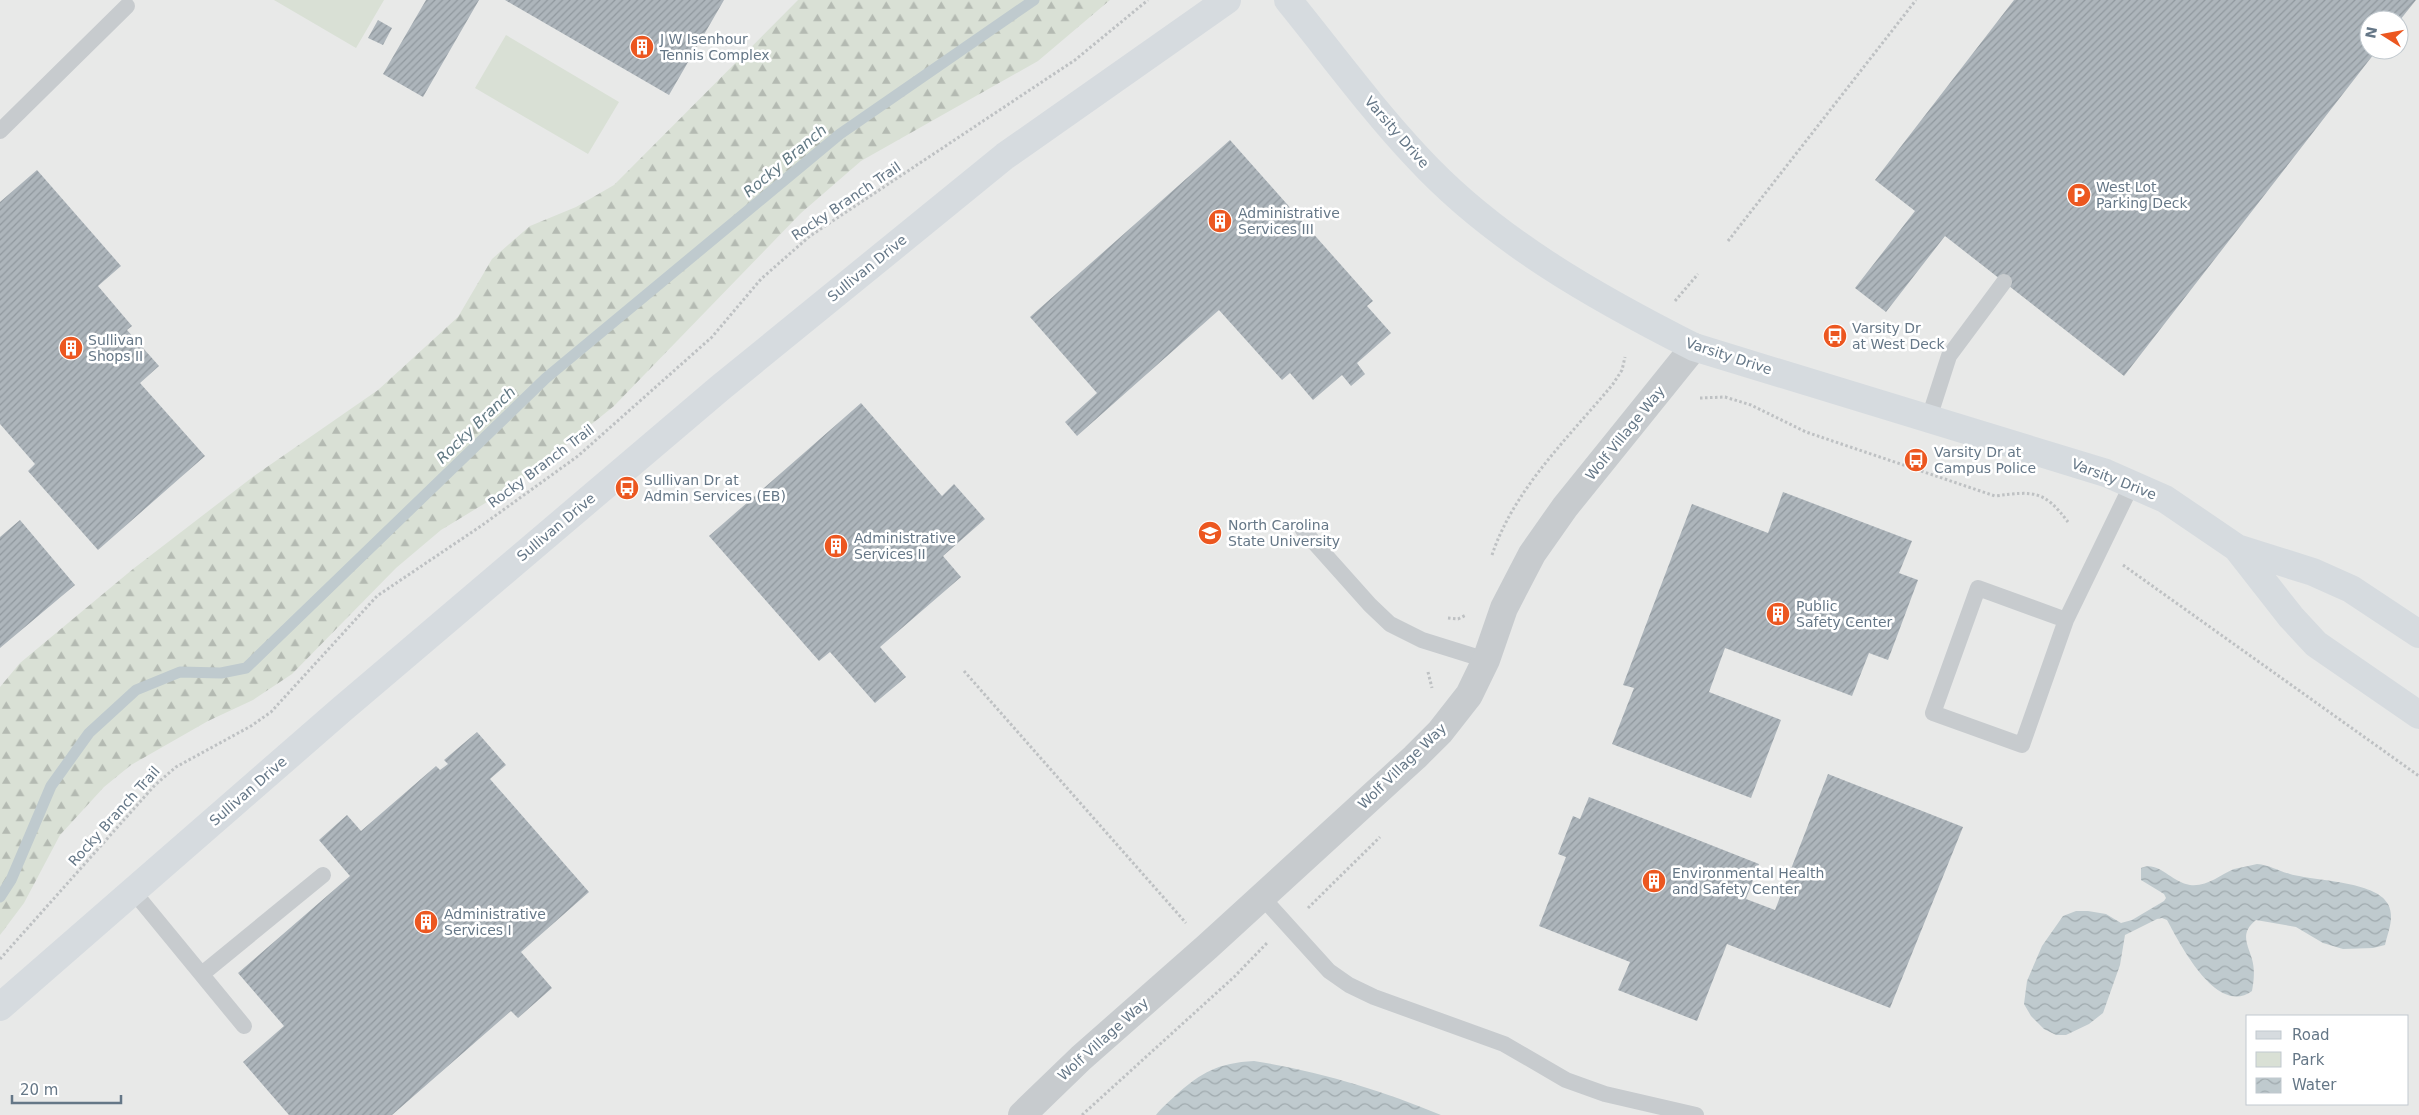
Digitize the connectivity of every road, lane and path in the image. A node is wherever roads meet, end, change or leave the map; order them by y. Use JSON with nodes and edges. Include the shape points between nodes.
{"nodes":[{"id":1,"x":1148,"y":0,"type":"edge"},
{"id":2,"x":1227,"y":0,"type":"edge"},
{"id":3,"x":1288,"y":0,"type":"edge"},
{"id":4,"x":1916,"y":0,"type":"edge"},
{"id":5,"x":127,"y":6,"type":"dead end"},
{"id":6,"x":0,"y":131,"type":"edge"},
{"id":7,"x":1728,"y":241,"type":"dead end"},
{"id":8,"x":1698,"y":274,"type":"dead end"},
{"id":9,"x":2004,"y":282,"type":"dead end"},
{"id":10,"x":1675,"y":301,"type":"dead end"},
{"id":11,"x":1694,"y":347,"type":"junction"},
{"id":12,"x":1700,"y":398,"type":"dead end"},
{"id":13,"x":1929,"y":418,"type":"junction"},
{"id":14,"x":2132,"y":484,"type":"junction"},
{"id":15,"x":2068,"y":522,"type":"dead end"},
{"id":16,"x":1303,"y":530,"type":"dead end"},
{"id":17,"x":2236,"y":548,"type":"junction"},
{"id":18,"x":2123,"y":565,"type":"dead end"},
{"id":19,"x":2066,"y":620,"type":"junction"},
{"id":20,"x":2419,"y":634,"type":"edge"},
{"id":21,"x":1486,"y":660,"type":"junction"},
{"id":22,"x":964,"y":670,"type":"dead end"},
{"id":23,"x":2419,"y":716,"type":"edge"},
{"id":24,"x":2419,"y":776,"type":"edge"},
{"id":25,"x":323,"y":875,"type":"dead end"},
{"id":26,"x":133,"y":891,"type":"junction"},
{"id":27,"x":1262,"y":897,"type":"junction"},
{"id":28,"x":1207,"y":947,"type":"junction"},
{"id":29,"x":1256,"y":952,"type":"dead end"},
{"id":30,"x":0,"y":959,"type":"edge"},
{"id":31,"x":202,"y":974,"type":"junction"},
{"id":32,"x":1234,"y":977,"type":"junction"},
{"id":33,"x":0,"y":1007,"type":"edge"},
{"id":34,"x":244,"y":1026,"type":"dead end"},
{"id":35,"x":1022,"y":1115,"type":"edge"},
{"id":36,"x":1082,"y":1115,"type":"edge"},
{"id":37,"x":1696,"y":1115,"type":"edge"}],
"edges":[{"from":1,"to":30,"type":"path","name":"Rocky Branch Trail","via":[[1075,60],[810,236],[761,279],[712,337],[578,456],[376,596],[271,712],[176,767],[155,785]]},
{"from":2,"to":26,"type":"street","name":"Sullivan Drive","via":[[990,168],[691,412]]},
{"from":3,"to":11,"type":"street","name":"Varsity Drive","via":[[1418,158],[1464,202],[1504,236],[1548,264]]},
{"from":4,"to":7,"type":"path"},
{"from":5,"to":6,"type":"lane"},
{"from":8,"to":10,"type":"path"},
{"from":9,"to":13,"type":"lane","via":[[1949,356]]},
{"from":11,"to":13,"type":"street","name":"Varsity Drive"},
{"from":11,"to":21,"type":"street","name":"Wolf Village Way","via":[[1532,554],[1504,608]]},
{"from":12,"to":15,"type":"path","via":[[1725,397],[1751,405],[1806,432],[1995,496],[2026,492],[2044,497],[2054,503]]},
{"from":13,"to":14,"type":"street","name":"Varsity Drive"},
{"from":14,"to":17,"type":"street","name":"Varsity Drive","via":[[2165,499]]},
{"from":14,"to":19,"type":"lane"},
{"from":16,"to":21,"type":"lane","via":[[1390,624],[1422,640]]},
{"from":17,"to":20,"type":"street","name":"Varsity Drive","via":[[2313,572],[2352,589]]},
{"from":17,"to":23,"type":"street","name":"Varsity Drive","via":[[2316,644]]},
{"from":18,"to":24,"type":"path"},
{"from":19,"to":19,"type":"lane","via":[[2022,745],[1933,713],[1978,588]]},
{"from":21,"to":27,"type":"street","name":"Wolf Village Way","via":[[1469,695],[1440,732]]},
{"from":22,"to":28,"type":"path"},
{"from":25,"to":31,"type":"lane"},
{"from":26,"to":31,"type":"lane"},
{"from":26,"to":33,"type":"street","name":"Sullivan Drive"},
{"from":27,"to":28,"type":"street","name":"Wolf Village Way"},
{"from":27,"to":37,"type":"lane","via":[[1328,971],[1348,985],[1504,1044],[1566,1080],[1605,1094]]},
{"from":28,"to":32,"type":"path"},
{"from":28,"to":35,"type":"street","name":"Wolf Village Way","via":[[1080,1058]]},
{"from":29,"to":32,"type":"path"},
{"from":31,"to":34,"type":"lane"},
{"from":32,"to":36,"type":"path"}]}
